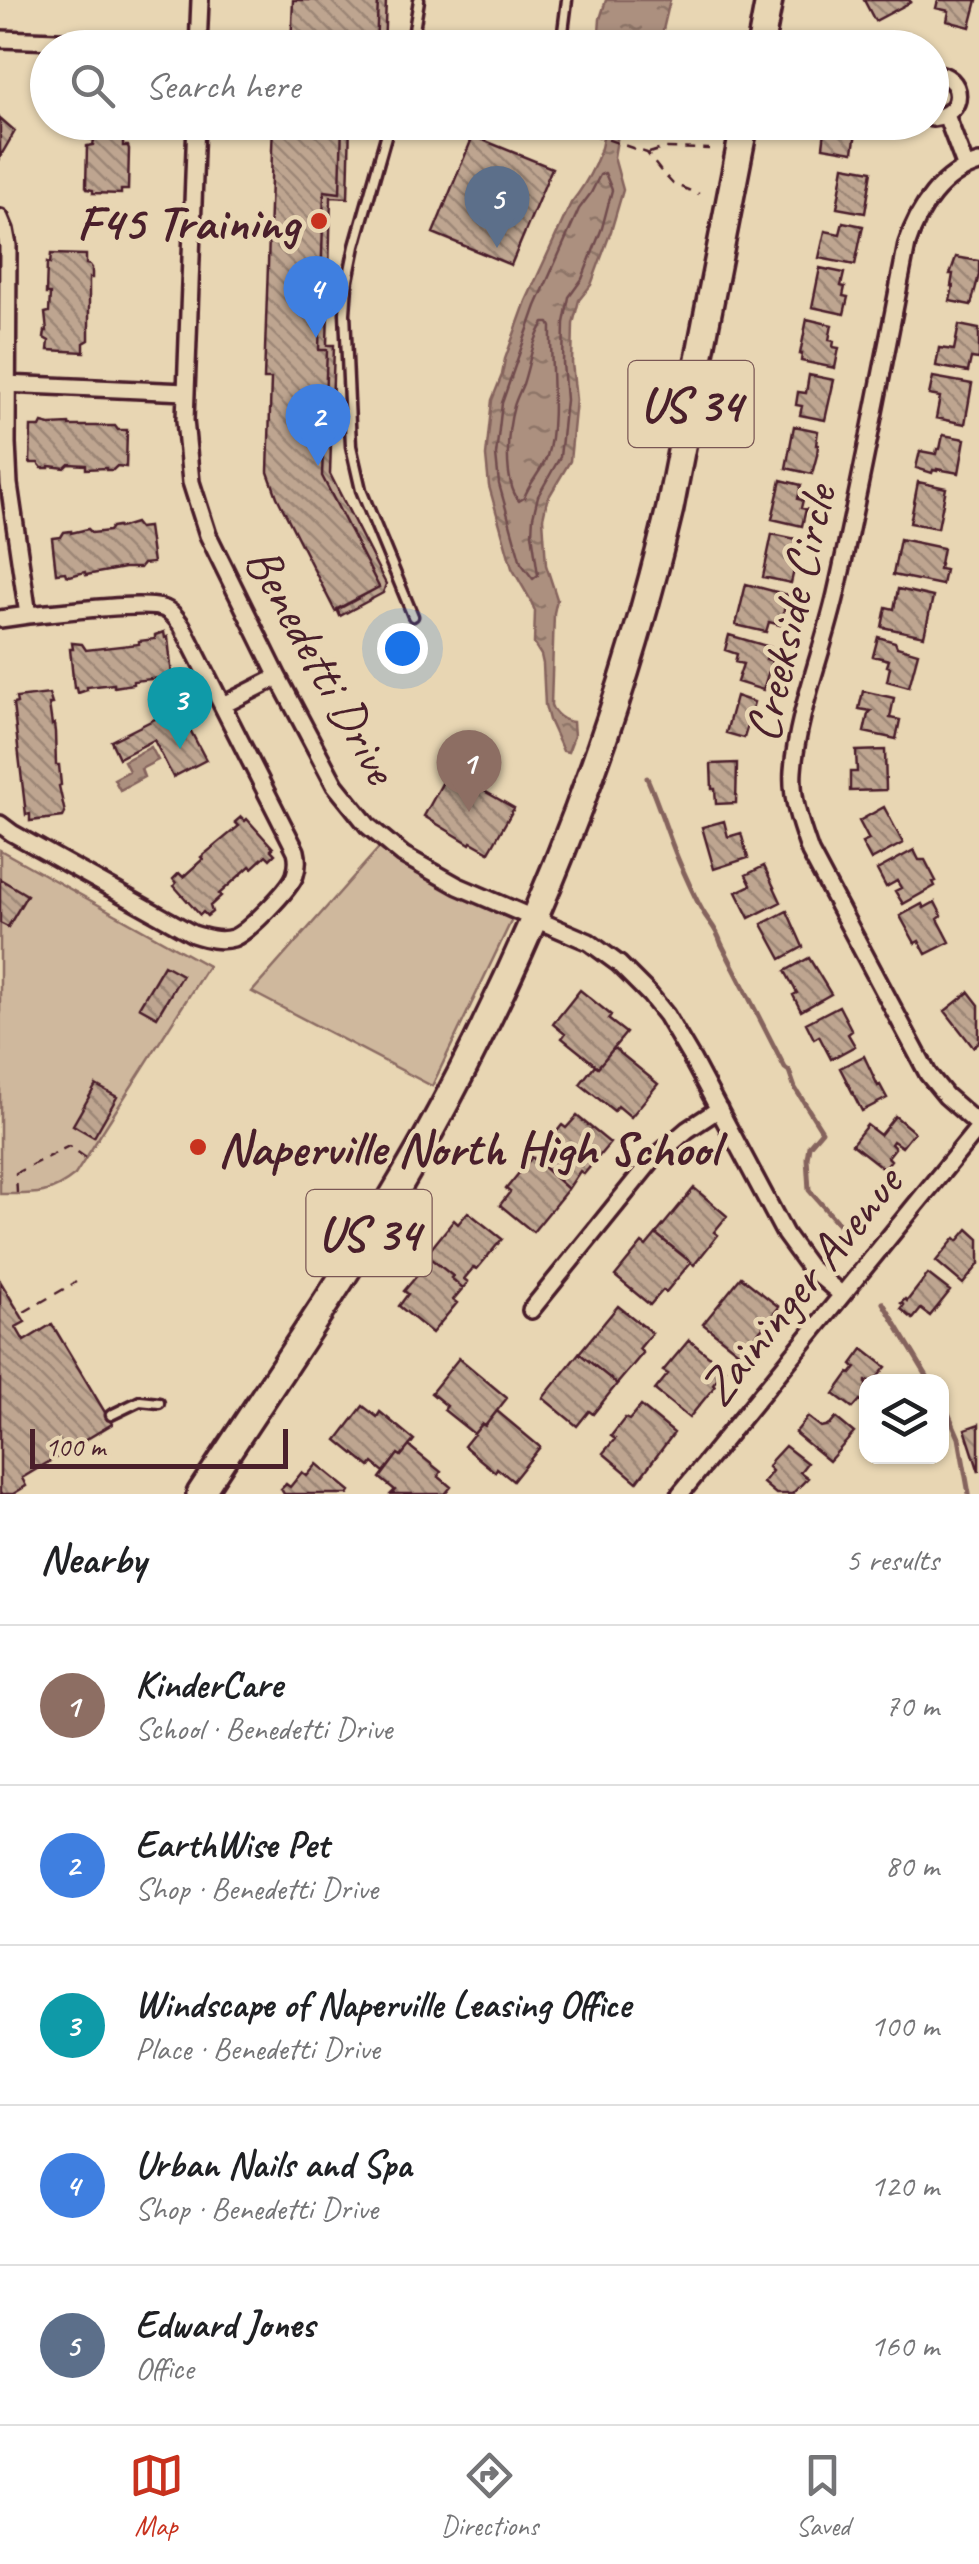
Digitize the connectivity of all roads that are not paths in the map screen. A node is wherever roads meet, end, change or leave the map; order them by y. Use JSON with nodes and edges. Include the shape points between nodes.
{"nodes":[{"id":1,"x":200,"y":0,"type":"edge"},
{"id":2,"x":420,"y":0,"type":"edge"},
{"id":3,"x":568,"y":0,"type":"edge"},
{"id":4,"x":769,"y":0,"type":"edge"},
{"id":5,"x":199,"y":30,"type":"edge"},
{"id":6,"x":414,"y":30,"type":"edge"},
{"id":7,"x":563,"y":30,"type":"edge"},
{"id":8,"x":763,"y":30,"type":"edge"},
{"id":9,"x":0,"y":38,"type":"edge"},
{"id":10,"x":30,"y":39,"type":"edge"},
{"id":11,"x":949,"y":79,"type":"edge"},
{"id":12,"x":949,"y":110,"type":"edge"},
{"id":13,"x":949,"y":131,"type":"edge"},
{"id":14,"x":195,"y":140,"type":"edge"},
{"id":15,"x":385,"y":140,"type":"edge"},
{"id":16,"x":742,"y":140,"type":"edge"},
{"id":17,"x":973,"y":166,"type":"edge"},
{"id":18,"x":0,"y":218,"type":"edge"},
{"id":19,"x":6,"y":384,"type":"junction"},
{"id":20,"x":186,"y":392,"type":"junction"},
{"id":21,"x":28,"y":615,"type":"junction"},
{"id":22,"x":413,"y":616,"type":"dead end"},
{"id":23,"x":0,"y":618,"type":"edge"},
{"id":24,"x":278,"y":677,"type":"junction"},
{"id":25,"x":223,"y":705,"type":"junction"},
{"id":26,"x":0,"y":824,"type":"edge"},
{"id":27,"x":535,"y":919,"type":"junction"},
{"id":28,"x":719,"y":1110,"type":"junction"},
{"id":29,"x":979,"y":1126,"type":"edge"},
{"id":30,"x":842,"y":1296,"type":"junction"},
{"id":31,"x":532,"y":1310,"type":"dead end"},
{"id":32,"x":160,"y":1403,"type":"dead end"},
{"id":33,"x":110,"y":1414,"type":"dead end"},
{"id":34,"x":200,"y":1494,"type":"edge"},
{"id":35,"x":680,"y":1494,"type":"edge"}],
"edges":[{"from":1,"to":5,"type":"street"},
{"from":2,"to":6,"type":"lane"},
{"from":3,"to":7,"type":"lane"},
{"from":4,"to":8,"type":"main road"},
{"from":9,"to":10,"type":"street"},
{"from":11,"to":12,"type":"street","via":[[957,98]]},
{"from":13,"to":17,"type":"street"},
{"from":14,"to":20,"type":"street","name":"Benedetti Drive"},
{"from":15,"to":22,"type":"lane","via":[[347,286],[350,430],[360,490]]},
{"from":16,"to":27,"type":"main road","number":"US 34","via":[[652,585],[624,682]]},
{"from":17,"to":29,"type":"street","name":"Creekside Circle","via":[[924,205],[907,244],[793,772],[810,852],[928,1074]]},
{"from":18,"to":19,"type":"street","via":[[8,246]]},
{"from":19,"to":20,"type":"street"},
{"from":19,"to":21,"type":"street","via":[[9,484]]},
{"from":20,"to":24,"type":"street","name":"Benedetti Drive","via":[[198,510]]},
{"from":21,"to":23,"type":"street"},
{"from":21,"to":25,"type":"street","via":[[166,609],[182,626]]},
{"from":24,"to":25,"type":"street"},
{"from":24,"to":27,"type":"street","name":"Benedetti Drive","via":[[335,785],[383,840],[435,876]]},
{"from":25,"to":26,"type":"street","via":[[298,861],[289,886],[242,933],[216,940],[193,934]]},
{"from":27,"to":28,"type":"street","name":"Benedetti Drive","via":[[598,948],[650,994]]},
{"from":27,"to":34,"type":"main road","number":"US 34","via":[[418,1153]]},
{"from":28,"to":30,"type":"street","name":"Benedetti Drive","via":[[798,1254]]},
{"from":28,"to":31,"type":"street","via":[[652,1160]]},
{"from":29,"to":30,"type":"street","name":"Zaininger Avenue"},
{"from":30,"to":35,"type":"street","name":"Zaininger Avenue"},
{"from":32,"to":33,"type":"lane","via":[[140,1401]]}]}
